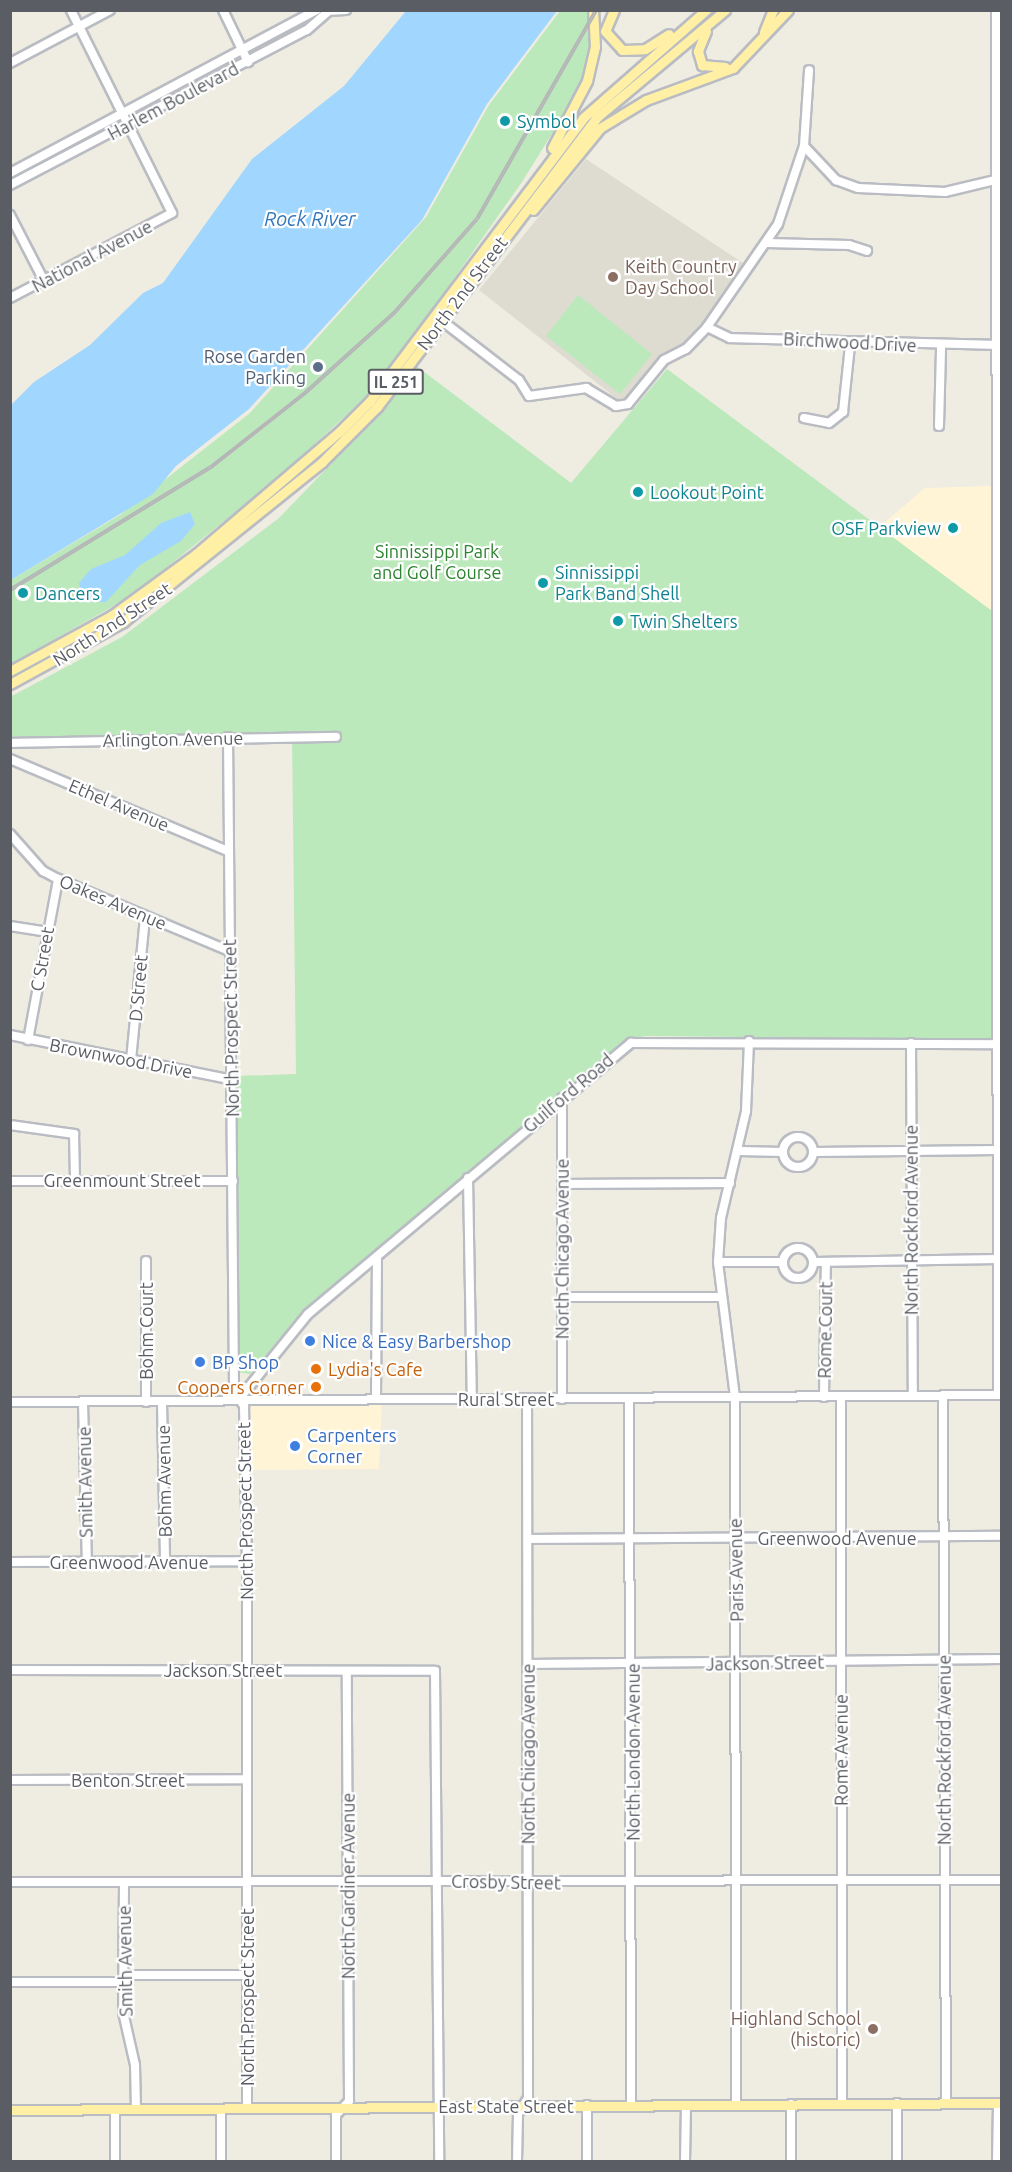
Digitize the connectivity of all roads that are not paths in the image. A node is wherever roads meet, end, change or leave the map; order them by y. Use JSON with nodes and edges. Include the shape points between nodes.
{"nodes":[{"id":1,"x":71,"y":10,"type":"edge"},
{"id":2,"x":110,"y":10,"type":"edge"},
{"id":3,"x":223,"y":10,"type":"edge"},
{"id":4,"x":317,"y":10,"type":"edge"},
{"id":5,"x":346,"y":10,"type":"edge"},
{"id":6,"x":593,"y":10,"type":"edge"},
{"id":7,"x":614,"y":10,"type":"edge"},
{"id":8,"x":773,"y":10,"type":"edge"},
{"id":9,"x":788,"y":10,"type":"edge"},
{"id":10,"x":996,"y":10,"type":"edge"},
{"id":11,"x":328,"y":11,"type":"edge"},
{"id":12,"x":703,"y":13,"type":"edge"},
{"id":13,"x":720,"y":16,"type":"edge"},
{"id":14,"x":79,"y":26,"type":"junction"},
{"id":15,"x":243,"y":51,"type":"junction"},
{"id":16,"x":248,"y":62,"type":"junction"},
{"id":17,"x":10,"y":63,"type":"edge"},
{"id":18,"x":809,"y":70,"type":"dead end"},
{"id":19,"x":123,"y":114,"type":"junction"},
{"id":20,"x":129,"y":124,"type":"junction"},
{"id":21,"x":804,"y":146,"type":"junction"},
{"id":22,"x":10,"y":172,"type":"edge"},
{"id":23,"x":995,"y":180,"type":"junction"},
{"id":24,"x":10,"y":185,"type":"edge"},
{"id":25,"x":527,"y":189,"type":"junction"},
{"id":26,"x":10,"y":215,"type":"edge"},
{"id":27,"x":767,"y":243,"type":"junction"},
{"id":28,"x":867,"y":251,"type":"dead end"},
{"id":29,"x":44,"y":281,"type":"junction"},
{"id":30,"x":10,"y":298,"type":"edge"},
{"id":31,"x":452,"y":306,"type":"junction"},
{"id":32,"x":441,"y":320,"type":"junction"},
{"id":33,"x":707,"y":327,"type":"junction"},
{"id":34,"x":850,"y":345,"type":"junction"},
{"id":35,"x":996,"y":345,"type":"junction"},
{"id":36,"x":941,"y":347,"type":"junction"},
{"id":37,"x":804,"y":418,"type":"dead end"},
{"id":38,"x":939,"y":426,"type":"dead end"},
{"id":39,"x":999,"y":548,"type":"edge"},
{"id":40,"x":999,"y":633,"type":"edge"},
{"id":41,"x":10,"y":671,"type":"edge"},
{"id":42,"x":10,"y":684,"type":"edge"},
{"id":43,"x":228,"y":737,"type":"junction"},
{"id":44,"x":336,"y":737,"type":"dead end"},
{"id":45,"x":10,"y":743,"type":"edge"},
{"id":46,"x":10,"y":759,"type":"edge"},
{"id":47,"x":1000,"y":801,"type":"edge"},
{"id":48,"x":10,"y":834,"type":"edge"},
{"id":49,"x":228,"y":851,"type":"junction"},
{"id":50,"x":58,"y":879,"type":"junction"},
{"id":51,"x":144,"y":916,"type":"junction"},
{"id":52,"x":10,"y":926,"type":"edge"},
{"id":53,"x":47,"y":932,"type":"junction"},
{"id":54,"x":230,"y":951,"type":"junction"},
{"id":55,"x":10,"y":1035,"type":"edge"},
{"id":56,"x":28,"y":1040,"type":"junction"},
{"id":57,"x":749,"y":1041,"type":"junction"},
{"id":58,"x":911,"y":1043,"type":"junction"},
{"id":59,"x":1000,"y":1044,"type":"edge"},
{"id":60,"x":131,"y":1060,"type":"junction"},
{"id":61,"x":233,"y":1080,"type":"junction"},
{"id":62,"x":562,"y":1098,"type":"junction"},
{"id":63,"x":10,"y":1125,"type":"edge"},
{"id":64,"x":998,"y":1150,"type":"junction"},
{"id":65,"x":740,"y":1151,"type":"junction"},
{"id":66,"x":910,"y":1151,"type":"junction"},
{"id":67,"x":782,"y":1152,"type":"junction"},
{"id":68,"x":814,"y":1152,"type":"junction"},
{"id":69,"x":468,"y":1178,"type":"junction"},
{"id":70,"x":75,"y":1179,"type":"junction"},
{"id":71,"x":10,"y":1180,"type":"edge"},
{"id":72,"x":233,"y":1181,"type":"junction"},
{"id":73,"x":730,"y":1183,"type":"junction"},
{"id":74,"x":562,"y":1184,"type":"junction"},
{"id":75,"x":1000,"y":1222,"type":"edge"},
{"id":76,"x":377,"y":1259,"type":"junction"},
{"id":77,"x":998,"y":1259,"type":"junction"},
{"id":78,"x":911,"y":1260,"type":"junction"},
{"id":79,"x":146,"y":1261,"type":"dead end"},
{"id":80,"x":718,"y":1262,"type":"junction"},
{"id":81,"x":782,"y":1262,"type":"junction"},
{"id":82,"x":814,"y":1262,"type":"junction"},
{"id":83,"x":826,"y":1262,"type":"junction"},
{"id":84,"x":563,"y":1297,"type":"junction"},
{"id":85,"x":719,"y":1297,"type":"junction"},
{"id":86,"x":1000,"y":1395,"type":"edge"},
{"id":87,"x":913,"y":1396,"type":"junction"},
{"id":88,"x":735,"y":1397,"type":"junction"},
{"id":89,"x":824,"y":1397,"type":"junction"},
{"id":90,"x":841,"y":1397,"type":"junction"},
{"id":91,"x":943,"y":1397,"type":"junction"},
{"id":92,"x":239,"y":1399,"type":"junction"},
{"id":93,"x":376,"y":1399,"type":"junction"},
{"id":94,"x":472,"y":1399,"type":"junction"},
{"id":95,"x":562,"y":1399,"type":"junction"},
{"id":96,"x":629,"y":1399,"type":"junction"},
{"id":97,"x":527,"y":1400,"type":"junction"},
{"id":98,"x":10,"y":1402,"type":"edge"},
{"id":99,"x":83,"y":1402,"type":"junction"},
{"id":100,"x":146,"y":1402,"type":"junction"},
{"id":101,"x":162,"y":1402,"type":"junction"},
{"id":102,"x":1002,"y":1536,"type":"edge"},
{"id":103,"x":840,"y":1537,"type":"junction"},
{"id":104,"x":630,"y":1538,"type":"junction"},
{"id":105,"x":944,"y":1538,"type":"junction"},
{"id":106,"x":529,"y":1539,"type":"junction"},
{"id":107,"x":736,"y":1539,"type":"junction"},
{"id":108,"x":165,"y":1561,"type":"junction"},
{"id":109,"x":247,"y":1561,"type":"junction"},
{"id":110,"x":10,"y":1562,"type":"edge"},
{"id":111,"x":87,"y":1562,"type":"junction"},
{"id":112,"x":943,"y":1659,"type":"junction"},
{"id":113,"x":1002,"y":1659,"type":"edge"},
{"id":114,"x":841,"y":1662,"type":"junction"},
{"id":115,"x":528,"y":1664,"type":"junction"},
{"id":116,"x":738,"y":1664,"type":"junction"},
{"id":117,"x":633,"y":1665,"type":"junction"},
{"id":118,"x":10,"y":1670,"type":"edge"},
{"id":119,"x":245,"y":1670,"type":"junction"},
{"id":120,"x":347,"y":1671,"type":"junction"},
{"id":121,"x":246,"y":1779,"type":"junction"},
{"id":122,"x":10,"y":1780,"type":"edge"},
{"id":123,"x":842,"y":1880,"type":"junction"},
{"id":124,"x":945,"y":1880,"type":"junction"},
{"id":125,"x":1002,"y":1880,"type":"edge"},
{"id":126,"x":247,"y":1881,"type":"junction"},
{"id":127,"x":349,"y":1881,"type":"junction"},
{"id":128,"x":434,"y":1881,"type":"junction"},
{"id":129,"x":10,"y":1882,"type":"edge"},
{"id":130,"x":124,"y":1883,"type":"junction"},
{"id":131,"x":528,"y":1883,"type":"junction"},
{"id":132,"x":634,"y":1883,"type":"junction"},
{"id":133,"x":736,"y":1883,"type":"junction"},
{"id":134,"x":246,"y":1975,"type":"junction"},
{"id":135,"x":124,"y":1978,"type":"junction"},
{"id":136,"x":10,"y":1982,"type":"edge"},
{"id":137,"x":946,"y":2102,"type":"junction"},
{"id":138,"x":842,"y":2103,"type":"junction"},
{"id":139,"x":897,"y":2103,"type":"junction"},
{"id":140,"x":1000,"y":2103,"type":"edge"},
{"id":141,"x":346,"y":2104,"type":"junction"},
{"id":142,"x":686,"y":2104,"type":"junction"},
{"id":143,"x":736,"y":2104,"type":"junction"},
{"id":144,"x":791,"y":2104,"type":"junction"},
{"id":145,"x":587,"y":2105,"type":"junction"},
{"id":146,"x":631,"y":2105,"type":"junction"},
{"id":147,"x":439,"y":2106,"type":"junction"},
{"id":148,"x":522,"y":2106,"type":"junction"},
{"id":149,"x":247,"y":2108,"type":"junction"},
{"id":150,"x":115,"y":2109,"type":"junction"},
{"id":151,"x":221,"y":2109,"type":"junction"},
{"id":152,"x":10,"y":2110,"type":"edge"},
{"id":153,"x":136,"y":2110,"type":"junction"},
{"id":154,"x":115,"y":2162,"type":"edge"},
{"id":155,"x":220,"y":2162,"type":"edge"},
{"id":156,"x":336,"y":2162,"type":"edge"},
{"id":157,"x":439,"y":2162,"type":"edge"},
{"id":158,"x":518,"y":2162,"type":"edge"},
{"id":159,"x":587,"y":2162,"type":"edge"},
{"id":160,"x":685,"y":2162,"type":"edge"},
{"id":161,"x":792,"y":2162,"type":"edge"},
{"id":162,"x":897,"y":2162,"type":"edge"},
{"id":163,"x":997,"y":2162,"type":"edge"}],
"edges":[{"from":1,"to":14,"type":"street"},
{"from":2,"to":14,"type":"street"},
{"from":3,"to":15,"type":"street"},
{"from":4,"to":15,"type":"street","name":"Harlem Boulevard"},
{"from":5,"to":11,"type":"street"},
{"from":6,"to":25,"type":"main road","via":[[595,47],[587,81]]},
{"from":7,"to":12,"type":"main road","via":[[606,23],[607,38],[622,51],[633,52]]},
{"from":8,"to":13,"type":"main road","via":[[770,26],[723,69],[712,70],[699,58],[700,40]]},
{"from":9,"to":31,"type":"main road","via":[[733,68],[646,100],[600,128]]},
{"from":10,"to":23,"type":"street"},
{"from":11,"to":16,"type":"street","name":"Harlem Boulevard"},
{"from":12,"to":25,"type":"main road","name":"North 2nd Street","number":"IL 251","via":[[599,101]]},
{"from":13,"to":31,"type":"main road","name":"North 2nd Street","number":"IL 251","via":[[596,118]]},
{"from":14,"to":17,"type":"street"},
{"from":14,"to":19,"type":"street"},
{"from":15,"to":16,"type":"street"},
{"from":15,"to":19,"type":"street","name":"Harlem Boulevard"},
{"from":16,"to":20,"type":"street","name":"Harlem Boulevard"},
{"from":18,"to":21,"type":"street"},
{"from":19,"to":20,"type":"street"},
{"from":19,"to":22,"type":"street","name":"Harlem Boulevard"},
{"from":20,"to":24,"type":"street","name":"Harlem Boulevard"},
{"from":20,"to":29,"type":"street","name":"National Avenue","via":[[172,213]]},
{"from":21,"to":23,"type":"street","via":[[836,180],[858,188],[945,192]]},
{"from":21,"to":27,"type":"street"},
{"from":23,"to":35,"type":"street"},
{"from":25,"to":41,"type":"main road","name":"North 2nd Street","number":"IL 251","via":[[370,401],[339,432],[196,554],[111,616]]},
{"from":26,"to":29,"type":"street"},
{"from":27,"to":28,"type":"street","via":[[849,245]]},
{"from":27,"to":33,"type":"street"},
{"from":29,"to":30,"type":"street","name":"National Avenue"},
{"from":31,"to":32,"type":"main road","name":"North 2nd Street","number":"IL 251"},
{"from":32,"to":33,"type":"street","via":[[519,380],[529,396],[586,388],[622,408],[664,360],[686,349]]},
{"from":32,"to":42,"type":"main road","name":"North 2nd Street","number":"IL 251","via":[[377,407],[264,513],[123,622]]},
{"from":33,"to":34,"type":"street","name":"Birchwood Drive","via":[[730,338]]},
{"from":34,"to":36,"type":"street","name":"Birchwood Drive"},
{"from":34,"to":37,"type":"street","via":[[843,412],[829,423]]},
{"from":35,"to":36,"type":"street","name":"Birchwood Drive"},
{"from":35,"to":39,"type":"street"},
{"from":36,"to":38,"type":"street"},
{"from":39,"to":40,"type":"street"},
{"from":40,"to":47,"type":"street"},
{"from":43,"to":44,"type":"street","name":"Arlington Avenue"},
{"from":43,"to":45,"type":"street","name":"Arlington Avenue"},
{"from":43,"to":49,"type":"street","name":"North Prospect Street"},
{"from":46,"to":49,"type":"street","name":"Ethel Avenue"},
{"from":47,"to":59,"type":"street"},
{"from":48,"to":50,"type":"street","name":"Oakes Avenue","via":[[43,871]]},
{"from":49,"to":54,"type":"street","name":"North Prospect Street"},
{"from":50,"to":51,"type":"street","name":"Oakes Avenue"},
{"from":50,"to":53,"type":"street","name":"C Street"},
{"from":51,"to":54,"type":"street","name":"Oakes Avenue"},
{"from":51,"to":60,"type":"street","name":"D Street"},
{"from":52,"to":53,"type":"street"},
{"from":53,"to":56,"type":"street","name":"C Street"},
{"from":54,"to":61,"type":"street","name":"North Prospect Street"},
{"from":55,"to":56,"type":"street","name":"Brownwood Drive"},
{"from":56,"to":60,"type":"street","name":"Brownwood Drive"},
{"from":57,"to":58,"type":"street","name":"Guilford Road"},
{"from":57,"to":62,"type":"street","name":"Guilford Road","via":[[631,1043]]},
{"from":57,"to":65,"type":"street","name":"Paris Avenue"},
{"from":58,"to":59,"type":"street","name":"Guilford Road"},
{"from":58,"to":66,"type":"street","name":"North Rockford Avenue"},
{"from":59,"to":64,"type":"street"},
{"from":60,"to":61,"type":"street","name":"Brownwood Drive"},
{"from":61,"to":72,"type":"street","name":"North Prospect Street"},
{"from":62,"to":69,"type":"street","name":"Guilford Road"},
{"from":62,"to":74,"type":"street","name":"North Chicago Avenue"},
{"from":63,"to":70,"type":"street","via":[[74,1134]]},
{"from":64,"to":66,"type":"street"},
{"from":64,"to":75,"type":"street"},
{"from":65,"to":67,"type":"street"},
{"from":65,"to":73,"type":"street","name":"Paris Avenue"},
{"from":66,"to":68,"type":"street"},
{"from":66,"to":78,"type":"street","name":"North Rockford Avenue"},
{"from":67,"to":68,"type":"street","via":[[799,1137]]},
{"from":67,"to":68,"type":"street","via":[[789,1165],[798,1168],[809,1163]]},
{"from":69,"to":76,"type":"street","name":"Guilford Road"},
{"from":69,"to":94,"type":"street"},
{"from":70,"to":71,"type":"street","name":"Greenmount Street"},
{"from":70,"to":72,"type":"street","name":"Greenmount Street"},
{"from":72,"to":92,"type":"street","name":"North Prospect Street","via":[[234,1391]]},
{"from":73,"to":74,"type":"street"},
{"from":73,"to":80,"type":"street","name":"Paris Avenue"},
{"from":74,"to":84,"type":"street","name":"North Chicago Avenue"},
{"from":75,"to":77,"type":"street"},
{"from":76,"to":92,"type":"street","name":"Guilford Road","via":[[295,1325]]},
{"from":76,"to":93,"type":"street"},
{"from":77,"to":78,"type":"street"},
{"from":77,"to":86,"type":"street"},
{"from":78,"to":83,"type":"street"},
{"from":78,"to":87,"type":"street","name":"North Rockford Avenue"},
{"from":79,"to":100,"type":"street","name":"Bohm Court"},
{"from":80,"to":81,"type":"street"},
{"from":80,"to":85,"type":"street","name":"Paris Avenue"},
{"from":81,"to":82,"type":"street","via":[[798,1247]]},
{"from":81,"to":82,"type":"street","via":[[788,1274],[798,1278],[809,1273]]},
{"from":82,"to":83,"type":"street"},
{"from":83,"to":89,"type":"street","name":"Rome Court"},
{"from":84,"to":85,"type":"street"},
{"from":84,"to":95,"type":"street","name":"North Chicago Avenue"},
{"from":85,"to":88,"type":"street","name":"Paris Avenue"},
{"from":86,"to":91,"type":"street","name":"Rural Street"},
{"from":87,"to":90,"type":"street","name":"Rural Street"},
{"from":87,"to":91,"type":"street","name":"Rural Street"},
{"from":88,"to":89,"type":"street","name":"Rural Street"},
{"from":88,"to":96,"type":"street","name":"Rural Street"},
{"from":88,"to":107,"type":"street","name":"Paris Avenue"},
{"from":89,"to":90,"type":"street","name":"Rural Street"},
{"from":90,"to":103,"type":"street","name":"Rome Avenue"},
{"from":91,"to":105,"type":"street","name":"North Rockford Avenue"},
{"from":92,"to":93,"type":"street","name":"Rural Street"},
{"from":92,"to":101,"type":"street","name":"Rural Street"},
{"from":92,"to":109,"type":"street","name":"North Prospect Street"},
{"from":93,"to":94,"type":"street","name":"Rural Street"},
{"from":94,"to":97,"type":"street","name":"Rural Street"},
{"from":95,"to":96,"type":"street","name":"Rural Street"},
{"from":95,"to":97,"type":"street","name":"Rural Street"},
{"from":96,"to":104,"type":"street","name":"North London Avenue"},
{"from":97,"to":106,"type":"street","name":"North Chicago Avenue"},
{"from":98,"to":99,"type":"street","name":"Rural Street"},
{"from":99,"to":100,"type":"street","name":"Rural Street"},
{"from":99,"to":111,"type":"street","name":"Smith Avenue"},
{"from":100,"to":101,"type":"street","name":"Rural Street"},
{"from":101,"to":108,"type":"street","name":"Bohm Avenue"},
{"from":102,"to":105,"type":"street","name":"Greenwood Avenue"},
{"from":103,"to":105,"type":"street","name":"Greenwood Avenue"},
{"from":103,"to":107,"type":"street","name":"Greenwood Avenue"},
{"from":103,"to":114,"type":"street","name":"Rome Avenue"},
{"from":104,"to":106,"type":"street","name":"Greenwood Avenue"},
{"from":104,"to":107,"type":"street","name":"Greenwood Avenue"},
{"from":104,"to":117,"type":"street","name":"North London Avenue"},
{"from":105,"to":112,"type":"street","name":"North Rockford Avenue"},
{"from":106,"to":115,"type":"street","name":"North Chicago Avenue"},
{"from":107,"to":116,"type":"street","name":"Paris Avenue"},
{"from":108,"to":109,"type":"street","name":"Greenwood Avenue"},
{"from":108,"to":111,"type":"street","name":"Greenwood Avenue"},
{"from":109,"to":119,"type":"street","name":"North Prospect Street"},
{"from":110,"to":111,"type":"street","name":"Greenwood Avenue"},
{"from":112,"to":113,"type":"street","name":"Jackson Street"},
{"from":112,"to":114,"type":"street","name":"Jackson Street"},
{"from":112,"to":124,"type":"street","name":"North Rockford Avenue"},
{"from":114,"to":116,"type":"street","name":"Jackson Street"},
{"from":114,"to":123,"type":"street","name":"Rome Avenue"},
{"from":115,"to":117,"type":"street","name":"Jackson Street"},
{"from":115,"to":131,"type":"street","name":"North Chicago Avenue"},
{"from":116,"to":117,"type":"street","name":"Jackson Street"},
{"from":116,"to":133,"type":"street","name":"Paris Avenue"},
{"from":117,"to":132,"type":"street","name":"North London Avenue"},
{"from":118,"to":119,"type":"street","name":"Jackson Street"},
{"from":119,"to":120,"type":"street","name":"Jackson Street"},
{"from":119,"to":121,"type":"street","name":"North Prospect Street"},
{"from":120,"to":127,"type":"street","name":"North Gardiner Avenue"},
{"from":120,"to":128,"type":"street","name":"Jackson Street","via":[[435,1671]]},
{"from":121,"to":122,"type":"street","name":"Benton Street"},
{"from":121,"to":126,"type":"street","name":"North Prospect Street"},
{"from":123,"to":124,"type":"street","name":"Crosby Street"},
{"from":123,"to":133,"type":"street","name":"Crosby Street"},
{"from":123,"to":138,"type":"street","name":"Rome Avenue"},
{"from":124,"to":125,"type":"street","name":"Crosby Street"},
{"from":124,"to":137,"type":"street","name":"North Rockford Avenue"},
{"from":126,"to":127,"type":"street","name":"Crosby Street"},
{"from":126,"to":130,"type":"street","name":"Crosby Street"},
{"from":126,"to":134,"type":"street","name":"North Prospect Street"},
{"from":127,"to":128,"type":"street","name":"Crosby Street"},
{"from":127,"to":141,"type":"street","name":"North Gardiner Avenue"},
{"from":128,"to":131,"type":"street","name":"Crosby Street"},
{"from":128,"to":147,"type":"street"},
{"from":129,"to":130,"type":"street","name":"Crosby Street"},
{"from":130,"to":135,"type":"street","name":"Smith Avenue"},
{"from":131,"to":132,"type":"street","name":"Crosby Street"},
{"from":131,"to":148,"type":"street","name":"North Chicago Avenue","via":[[528,2098]]},
{"from":132,"to":133,"type":"street","name":"Crosby Street"},
{"from":132,"to":146,"type":"street","name":"North London Avenue"},
{"from":133,"to":143,"type":"street","name":"Paris Avenue"},
{"from":134,"to":135,"type":"street"},
{"from":134,"to":149,"type":"street","name":"North Prospect Street"},
{"from":135,"to":136,"type":"street"},
{"from":135,"to":153,"type":"street","name":"Smith Avenue"},
{"from":137,"to":139,"type":"main road","name":"East State Street"},
{"from":137,"to":140,"type":"main road","name":"East State Street"},
{"from":138,"to":139,"type":"main road","name":"East State Street"},
{"from":138,"to":144,"type":"main road","name":"East State Street"},
{"from":139,"to":162,"type":"street"},
{"from":140,"to":163,"type":"street"},
{"from":141,"to":147,"type":"main road","name":"East State Street"},
{"from":141,"to":149,"type":"main road","name":"East State Street"},
{"from":141,"to":156,"type":"street","name":"North Gardiner Avenue","via":[[336,2115]]},
{"from":142,"to":143,"type":"main road","name":"East State Street"},
{"from":142,"to":146,"type":"main road","name":"East State Street"},
{"from":142,"to":160,"type":"street"},
{"from":143,"to":144,"type":"main road","name":"East State Street"},
{"from":144,"to":161,"type":"street"},
{"from":145,"to":146,"type":"main road","name":"East State Street"},
{"from":145,"to":148,"type":"main road","name":"East State Street"},
{"from":145,"to":159,"type":"street"},
{"from":147,"to":148,"type":"main road","name":"East State Street"},
{"from":147,"to":157,"type":"street"},
{"from":148,"to":158,"type":"street","name":"North Chicago Avenue"},
{"from":149,"to":151,"type":"main road","name":"East State Street"},
{"from":150,"to":152,"type":"main road","name":"East State Street"},
{"from":150,"to":153,"type":"main road","name":"East State Street"},
{"from":150,"to":154,"type":"street"},
{"from":151,"to":153,"type":"main road","name":"East State Street"},
{"from":151,"to":155,"type":"street"}]}
